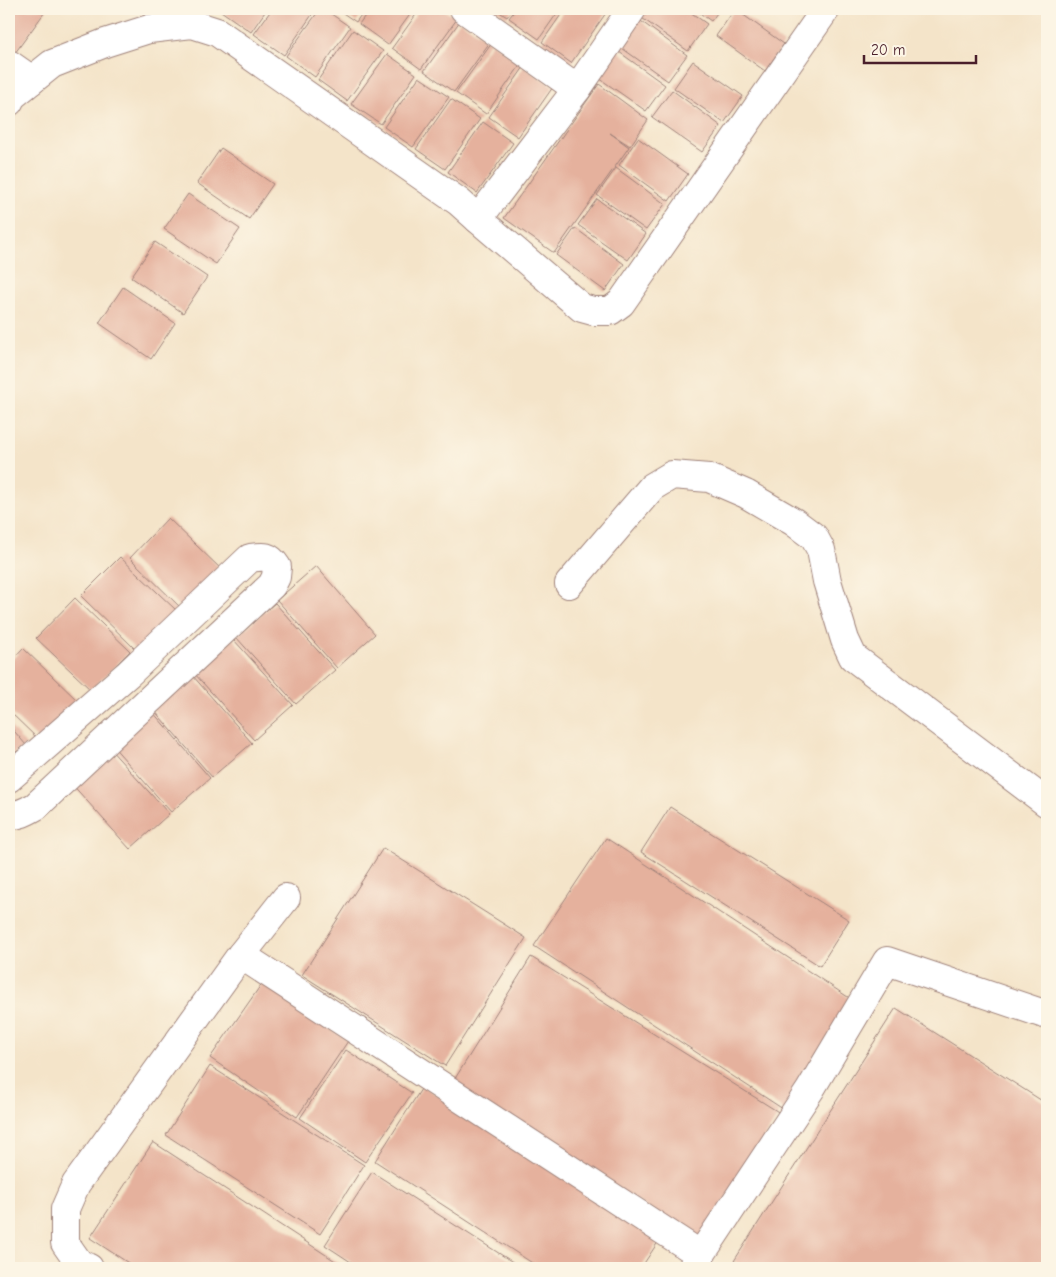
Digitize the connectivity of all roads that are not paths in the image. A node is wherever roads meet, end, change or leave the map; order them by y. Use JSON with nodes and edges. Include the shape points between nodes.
{"nodes":[{"id":1,"x":464,"y":9,"type":"edge"},
{"id":2,"x":632,"y":9,"type":"edge"},
{"id":3,"x":826,"y":9,"type":"edge"},
{"id":4,"x":197,"y":16,"type":"edge"},
{"id":5,"x":9,"y":64,"type":"edge"},
{"id":6,"x":32,"y":80,"type":"junction"},
{"id":7,"x":577,"y":89,"type":"junction"},
{"id":8,"x":9,"y":102,"type":"edge"},
{"id":9,"x":478,"y":219,"type":"junction"},
{"id":10,"x":569,"y":584,"type":"dead end"},
{"id":11,"x":9,"y":778,"type":"edge"},
{"id":12,"x":1047,"y":803,"type":"edge"},
{"id":13,"x":9,"y":815,"type":"edge"},
{"id":14,"x":286,"y":898,"type":"dead end"},
{"id":15,"x":241,"y":954,"type":"junction"},
{"id":16,"x":1047,"y":1015,"type":"edge"},
{"id":17,"x":696,"y":1262,"type":"edge"},
{"id":18,"x":89,"y":1268,"type":"edge"}],
"edges":[{"from":1,"to":7,"type":"street"},
{"from":2,"to":7,"type":"street"},
{"from":3,"to":9,"type":"street","via":[[621,303],[610,311],[582,308]]},
{"from":4,"to":6,"type":"street","via":[[106,43],[52,64]]},
{"from":4,"to":9,"type":"street","via":[[459,202]]},
{"from":5,"to":6,"type":"street"},
{"from":6,"to":8,"type":"street"},
{"from":7,"to":9,"type":"street"},
{"from":10,"to":12,"type":"street","via":[[652,487],[672,475],[709,478],[746,494],[814,537],[821,550],[844,640],[853,657]]},
{"from":11,"to":13,"type":"street","via":[[129,673],[250,558],[266,556],[278,567],[272,585],[36,806],[24,813]]},
{"from":14,"to":15,"type":"street"},
{"from":15,"to":17,"type":"street"},
{"from":15,"to":18,"type":"street","via":[[76,1184],[65,1209],[65,1242],[79,1263]]},
{"from":16,"to":17,"type":"street","via":[[887,961],[810,1090]]}]}
